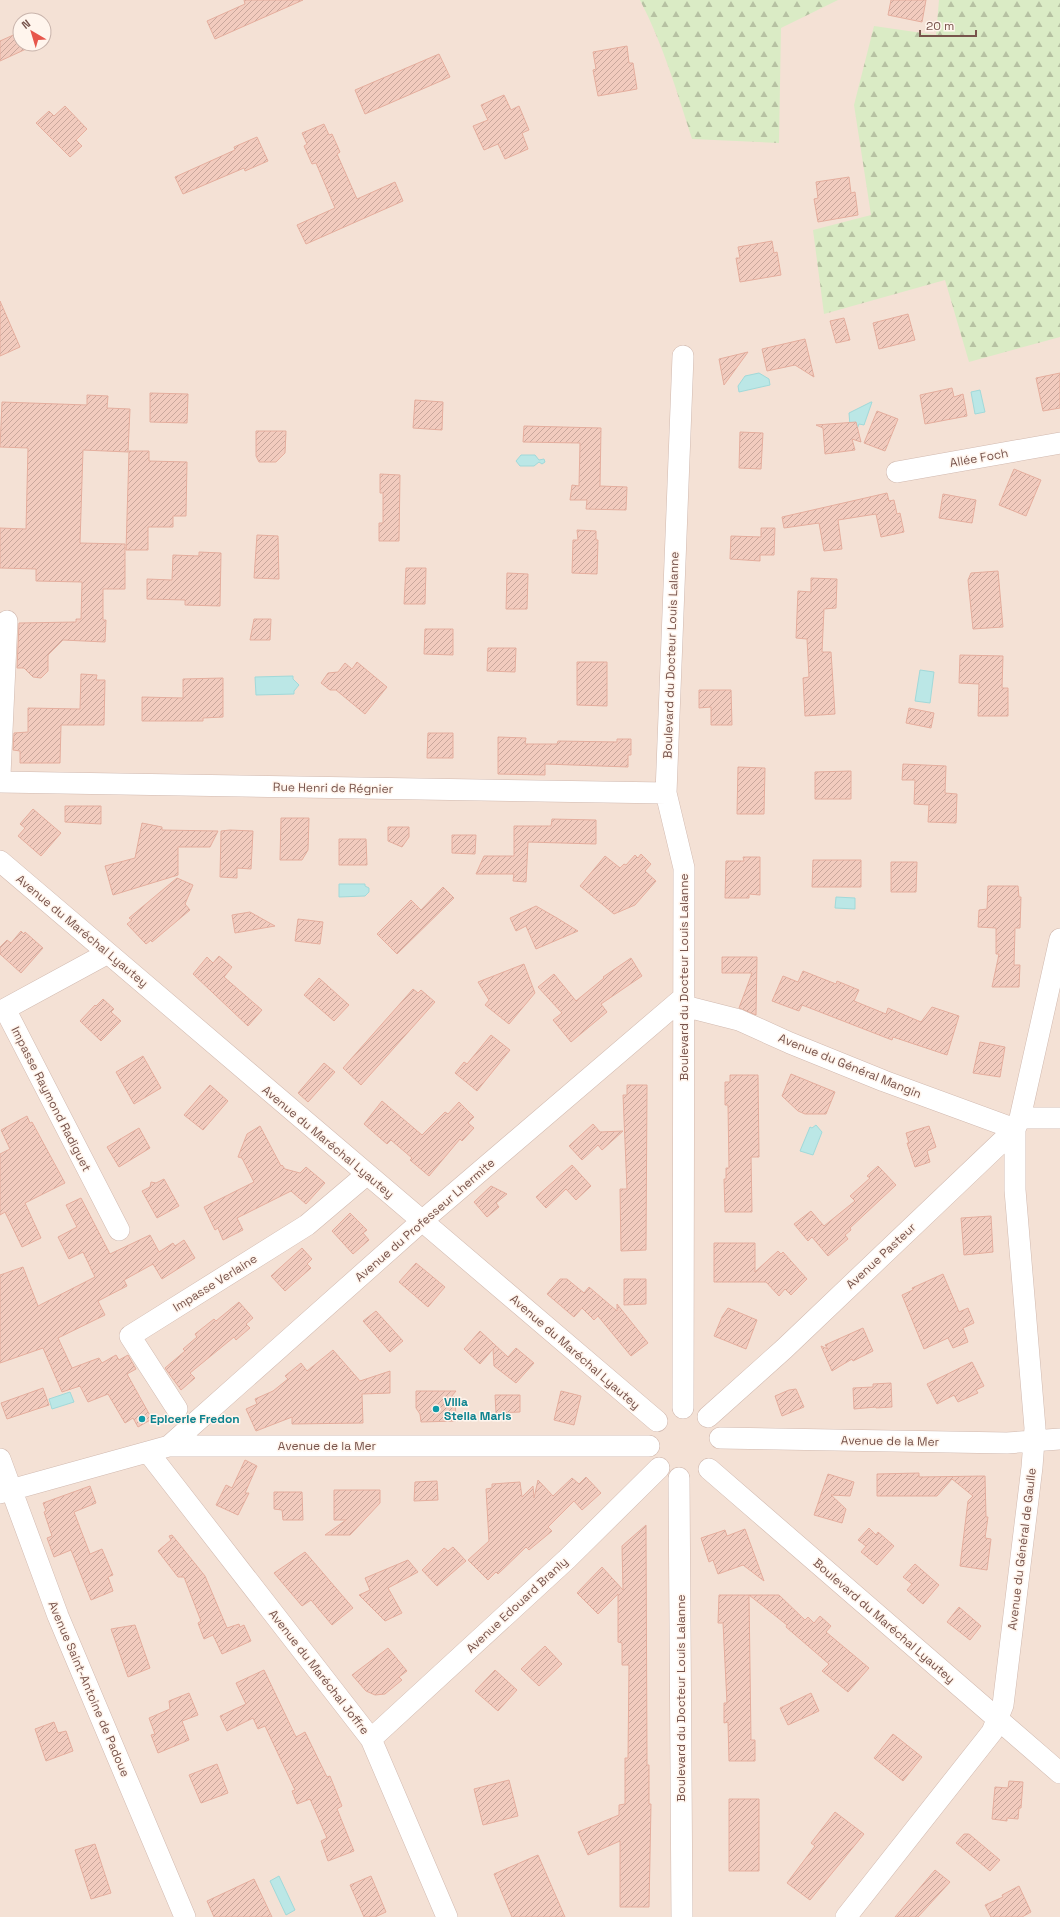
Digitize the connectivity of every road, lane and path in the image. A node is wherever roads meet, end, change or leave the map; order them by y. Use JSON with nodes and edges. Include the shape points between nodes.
{"nodes":[{"id":1,"x":683,"y":356,"type":"dead end"},
{"id":2,"x":1060,"y":443,"type":"edge"},
{"id":3,"x":897,"y":472,"type":"dead end"},
{"id":4,"x":7,"y":621,"type":"dead end"},
{"id":5,"x":0,"y":775,"type":"edge"},
{"id":6,"x":0,"y":782,"type":"edge"},
{"id":7,"x":666,"y":793,"type":"junction"},
{"id":8,"x":0,"y":861,"type":"edge"},
{"id":9,"x":1060,"y":939,"type":"edge"},
{"id":10,"x":108,"y":953,"type":"junction"},
{"id":11,"x":684,"y":1002,"type":"junction"},
{"id":12,"x":1060,"y":1118,"type":"edge"},
{"id":13,"x":1018,"y":1123,"type":"junction"},
{"id":14,"x":366,"y":1175,"type":"junction"},
{"id":15,"x":422,"y":1221,"type":"junction"},
{"id":16,"x":119,"y":1230,"type":"dead end"},
{"id":17,"x":684,"y":1408,"type":"junction"},
{"id":18,"x":177,"y":1409,"type":"dead end"},
{"id":19,"x":708,"y":1417,"type":"junction"},
{"id":20,"x":657,"y":1421,"type":"junction"},
{"id":21,"x":720,"y":1438,"type":"junction"},
{"id":22,"x":1060,"y":1439,"type":"edge"},
{"id":23,"x":1033,"y":1441,"type":"junction"},
{"id":24,"x":168,"y":1446,"type":"junction"},
{"id":25,"x":649,"y":1446,"type":"junction"},
{"id":26,"x":148,"y":1452,"type":"junction"},
{"id":27,"x":0,"y":1459,"type":"edge"},
{"id":28,"x":659,"y":1468,"type":"junction"},
{"id":29,"x":709,"y":1469,"type":"junction"},
{"id":30,"x":680,"y":1478,"type":"junction"},
{"id":31,"x":6,"y":1491,"type":"edge"},
{"id":32,"x":998,"y":1719,"type":"junction"},
{"id":33,"x":371,"y":1739,"type":"junction"},
{"id":34,"x":1060,"y":1773,"type":"edge"},
{"id":35,"x":185,"y":1917,"type":"edge"},
{"id":36,"x":447,"y":1917,"type":"edge"},
{"id":37,"x":682,"y":1917,"type":"edge"},
{"id":38,"x":846,"y":1917,"type":"edge"}],
"edges":[{"from":1,"to":7,"type":"street","name":"Boulevard du Docteur Louis Lalanne"},
{"from":2,"to":3,"type":"street","name":"Allée Foch"},
{"from":4,"to":5,"type":"street"},
{"from":6,"to":7,"type":"street","name":"Rue Henri de Régnier"},
{"from":7,"to":11,"type":"street","name":"Boulevard du Docteur Louis Lalanne","via":[[684,868]]},
{"from":8,"to":10,"type":"street","name":"Avenue du Maréchal Lyautey"},
{"from":9,"to":13,"type":"street","name":"Avenue du Général de Gaulle"},
{"from":10,"to":14,"type":"street","name":"Avenue du Maréchal Lyautey"},
{"from":10,"to":16,"type":"street","name":"Impasse Raymond Radiguet","via":[[5,1009]]},
{"from":11,"to":13,"type":"street","name":"Avenue du Général Mangin","via":[[739,1020],[884,1081]]},
{"from":11,"to":15,"type":"street","name":"Avenue du Professeur Lhermite"},
{"from":11,"to":17,"type":"street","name":"Boulevard du Docteur Louis Lalanne"},
{"from":12,"to":13,"type":"street"},
{"from":13,"to":19,"type":"street","name":"Avenue Pasteur","via":[[784,1349]]},
{"from":13,"to":23,"type":"street","name":"Avenue du Général de Gaulle","via":[[1015,1190],[1035,1428]]},
{"from":14,"to":15,"type":"street","name":"Avenue du Maréchal Lyautey"},
{"from":14,"to":18,"type":"street","name":"Impasse Verlaine","via":[[308,1225],[130,1336]]},
{"from":15,"to":20,"type":"street","name":"Avenue du Maréchal Lyautey"},
{"from":15,"to":24,"type":"street","name":"Avenue du Professeur Lhermite"},
{"from":17,"to":19,"type":"street","via":[[701,1412]]},
{"from":17,"to":20,"type":"street","via":[[664,1414]]},
{"from":19,"to":21,"type":"street","via":[[716,1426]]},
{"from":20,"to":25,"type":"street","via":[[652,1429]]},
{"from":21,"to":23,"type":"street","name":"Avenue de la Mer","via":[[1007,1443]]},
{"from":21,"to":29,"type":"street","via":[[718,1455]]},
{"from":22,"to":23,"type":"street","name":"Avenue de la Mer"},
{"from":23,"to":32,"type":"street","name":"Avenue du Général de Gaulle","via":[[1003,1705]]},
{"from":24,"to":25,"type":"street","name":"Avenue de la Mer"},
{"from":24,"to":26,"type":"street","name":"Avenue de la Mer"},
{"from":25,"to":28,"type":"street","via":[[652,1458]]},
{"from":26,"to":31,"type":"street","name":"Avenue de la Mer"},
{"from":26,"to":33,"type":"street","name":"Avenue du Maréchal Joffre"},
{"from":27,"to":31,"type":"street","name":"Avenue Saint-Antoine de Padoue"},
{"from":28,"to":30,"type":"street","via":[[668,1475]]},
{"from":28,"to":33,"type":"street","name":"Avenue Edouard Branly","via":[[567,1559]]},
{"from":29,"to":30,"type":"street","via":[[700,1475]]},
{"from":29,"to":32,"type":"street","name":"Boulevard du Maréchal Lyautey"},
{"from":30,"to":37,"type":"street","name":"Boulevard du Docteur Louis Lalanne"},
{"from":31,"to":35,"type":"street","name":"Avenue Saint-Antoine de Padoue"},
{"from":32,"to":34,"type":"street","name":"Boulevard du Maréchal Lyautey"},
{"from":32,"to":38,"type":"street","name":"Avenue du Général de Gaulle","via":[[992,1732]]},
{"from":33,"to":36,"type":"street","name":"Avenue du Maréchal Joffre"}]}
